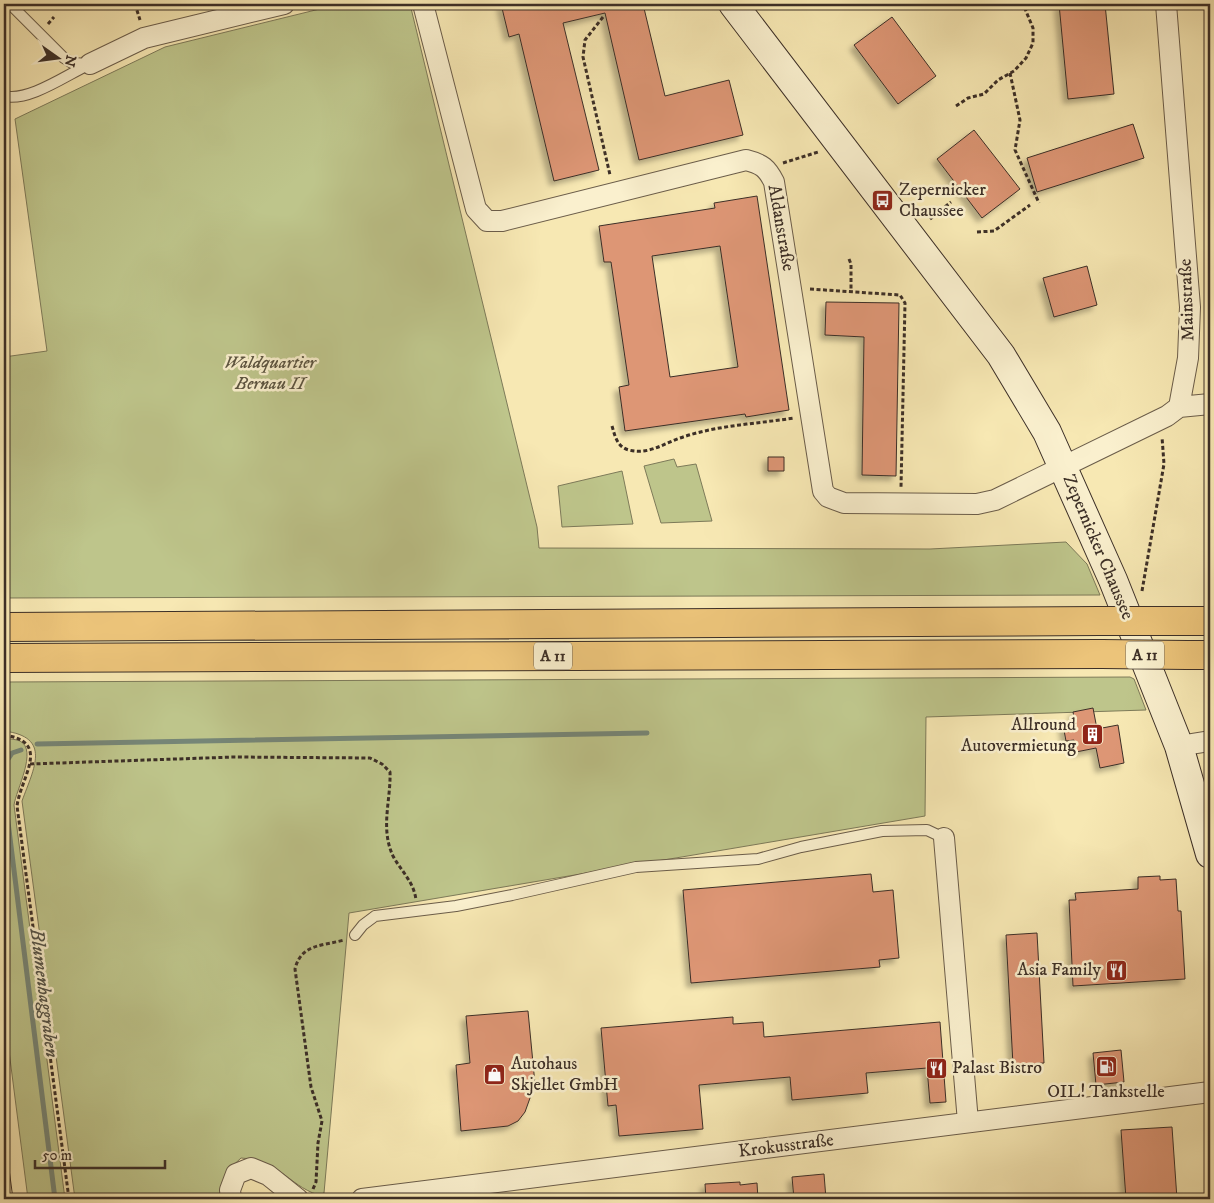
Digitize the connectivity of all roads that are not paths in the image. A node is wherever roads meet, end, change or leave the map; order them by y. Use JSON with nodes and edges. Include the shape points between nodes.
{"nodes":[{"id":1,"x":10,"y":4,"type":"edge"},
{"id":2,"x":284,"y":4,"type":"edge"},
{"id":3,"x":423,"y":4,"type":"edge"},
{"id":4,"x":733,"y":4,"type":"edge"},
{"id":5,"x":1166,"y":4,"type":"edge"},
{"id":6,"x":90,"y":64,"type":"junction"},
{"id":7,"x":4,"y":96,"type":"edge"},
{"id":8,"x":1210,"y":404,"type":"edge"},
{"id":9,"x":1179,"y":407,"type":"junction"},
{"id":10,"x":1064,"y":466,"type":"junction"},
{"id":11,"x":1197,"y":621,"type":"edge"},
{"id":12,"x":4,"y":627,"type":"edge"},
{"id":13,"x":1199,"y":655,"type":"edge"},
{"id":14,"x":4,"y":658,"type":"edge"},
{"id":15,"x":1210,"y":741,"type":"edge"},
{"id":16,"x":1179,"y":746,"type":"junction"},
{"id":17,"x":944,"y":838,"type":"joint"},
{"id":18,"x":1210,"y":854,"type":"edge"},
{"id":19,"x":355,"y":935,"type":"road end"},
{"id":20,"x":1210,"y":1092,"type":"edge"},
{"id":21,"x":968,"y":1122,"type":"junction"},
{"id":22,"x":306,"y":1196,"type":"edge"},
{"id":23,"x":231,"y":1199,"type":"edge"},
{"id":24,"x":362,"y":1199,"type":"edge"}],
"edges":[{"from":1,"to":6,"type":"lane","via":[[64,58],[80,65]]},
{"from":2,"to":6,"type":"street","via":[[144,38]]},
{"from":3,"to":10,"type":"street","name":"Aldanstraße","via":[[476,209],[487,221],[502,221],[746,160],[761,163],[769,171],[774,182],[822,491],[828,498],[844,502],[977,504],[995,500]]},
{"from":4,"to":10,"type":"main road","name":"Zepernicker Chaussee","via":[[1001,355]]},
{"from":5,"to":9,"type":"street","name":"Mainstraße","via":[[1190,307],[1187,365]]},
{"from":6,"to":7,"type":"lane","via":[[34,92],[19,97]]},
{"from":8,"to":9,"type":"street"},
{"from":9,"to":10,"type":"street"},
{"from":10,"to":16,"type":"main road","name":"Zepernicker Chaussee"},
{"from":11,"to":12,"type":"highway","number":"A 11","bridge":true},
{"from":13,"to":14,"type":"highway","number":"A 11","bridge":true},
{"from":15,"to":16,"type":"street"},
{"from":16,"to":18,"type":"main road","name":"Zepernicker Chaussee"},
{"from":17,"to":19,"type":"lane","via":[[927,830],[882,831],[758,859],[636,867],[512,895],[375,916],[362,924]]},
{"from":17,"to":21,"type":"street"},
{"from":20,"to":21,"type":"street","name":"Krokusstraße"},
{"from":21,"to":24,"type":"street","name":"Krokusstraße"},
{"from":22,"to":23,"type":"street","via":[[251,1168],[236,1174],[230,1190]]}]}
